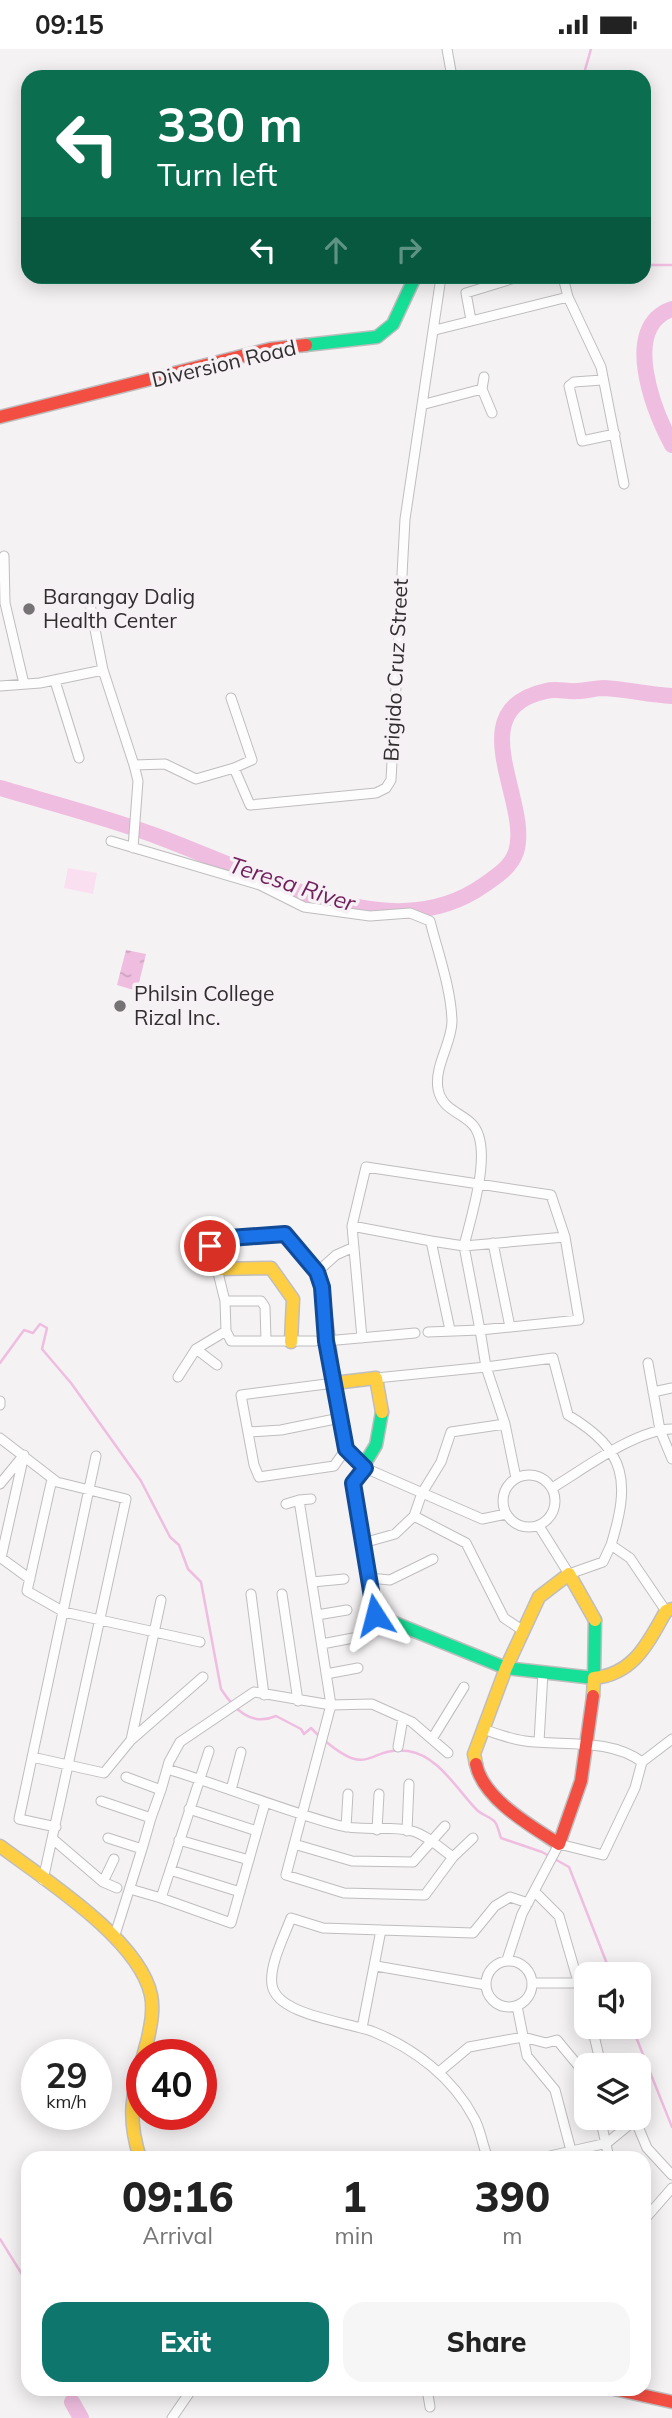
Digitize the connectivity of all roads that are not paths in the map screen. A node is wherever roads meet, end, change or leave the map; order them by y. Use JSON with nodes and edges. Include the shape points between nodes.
{"nodes":[{"id":1,"x":447,"y":49,"type":"edge"},
{"id":2,"x":451,"y":70,"type":"edge"},
{"id":3,"x":412,"y":284,"type":"edge"},
{"id":4,"x":440,"y":284,"type":"edge"},
{"id":5,"x":495,"y":284,"type":"edge"},
{"id":6,"x":565,"y":284,"type":"edge"},
{"id":7,"x":568,"y":297,"type":"junction"},
{"id":8,"x":471,"y":320,"type":"junction"},
{"id":9,"x":435,"y":330,"type":"junction"},
{"id":10,"x":484,"y":377,"type":"dead end"},
{"id":11,"x":602,"y":380,"type":"junction"},
{"id":12,"x":482,"y":389,"type":"junction"},
{"id":13,"x":425,"y":404,"type":"junction"},
{"id":14,"x":492,"y":413,"type":"dead end"},
{"id":15,"x":0,"y":417,"type":"edge"},
{"id":16,"x":615,"y":434,"type":"junction"},
{"id":17,"x":624,"y":484,"type":"dead end"},
{"id":18,"x":4,"y":555,"type":"dead end"},
{"id":19,"x":89,"y":599,"type":"dead end"},
{"id":20,"x":103,"y":670,"type":"junction"},
{"id":21,"x":55,"y":681,"type":"junction"},
{"id":22,"x":24,"y":684,"type":"junction"},
{"id":23,"x":0,"y":686,"type":"edge"},
{"id":24,"x":231,"y":698,"type":"dead end"},
{"id":25,"x":79,"y":758,"type":"dead end"},
{"id":26,"x":134,"y":765,"type":"junction"},
{"id":27,"x":234,"y":768,"type":"junction"},
{"id":28,"x":111,"y":841,"type":"dead end"},
{"id":29,"x":133,"y":843,"type":"junction"},
{"id":30,"x":479,"y":1182,"type":"junction"},
{"id":31,"x":352,"y":1226,"type":"junction"},
{"id":32,"x":565,"y":1237,"type":"junction"},
{"id":33,"x":431,"y":1241,"type":"junction"},
{"id":34,"x":493,"y":1243,"type":"junction"},
{"id":35,"x":464,"y":1246,"type":"junction"},
{"id":36,"x":354,"y":1247,"type":"junction"},
{"id":37,"x":217,"y":1269,"type":"junction"},
{"id":38,"x":317,"y":1272,"type":"junction"},
{"id":39,"x":225,"y":1301,"type":"junction"},
{"id":40,"x":510,"y":1327,"type":"junction"},
{"id":41,"x":450,"y":1330,"type":"junction"},
{"id":42,"x":480,"y":1330,"type":"junction"},
{"id":43,"x":226,"y":1331,"type":"junction"},
{"id":44,"x":428,"y":1332,"type":"dead end"},
{"id":45,"x":415,"y":1333,"type":"dead end"},
{"id":46,"x":362,"y":1338,"type":"junction"},
{"id":47,"x":266,"y":1340,"type":"junction"},
{"id":48,"x":321,"y":1341,"type":"junction"},
{"id":49,"x":291,"y":1342,"type":"junction"},
{"id":50,"x":196,"y":1349,"type":"junction"},
{"id":51,"x":648,"y":1363,"type":"dead end"},
{"id":52,"x":217,"y":1365,"type":"dead end"},
{"id":53,"x":486,"y":1367,"type":"junction"},
{"id":54,"x":178,"y":1377,"type":"dead end"},
{"id":55,"x":376,"y":1378,"type":"junction"},
{"id":56,"x":334,"y":1383,"type":"junction"},
{"id":57,"x":672,"y":1388,"type":"edge"},
{"id":58,"x":653,"y":1392,"type":"junction"},
{"id":59,"x":340,"y":1418,"type":"junction"},
{"id":60,"x":505,"y":1424,"type":"junction"},
{"id":61,"x":672,"y":1429,"type":"edge"},
{"id":62,"x":660,"y":1430,"type":"junction"},
{"id":63,"x":248,"y":1432,"type":"junction"},
{"id":64,"x":0,"y":1438,"type":"edge"},
{"id":65,"x":346,"y":1449,"type":"junction"},
{"id":66,"x":611,"y":1453,"type":"junction"},
{"id":67,"x":24,"y":1455,"type":"junction"},
{"id":68,"x":96,"y":1456,"type":"dead end"},
{"id":69,"x":672,"y":1459,"type":"edge"},
{"id":70,"x":365,"y":1468,"type":"junction"},
{"id":71,"x":516,"y":1478,"type":"junction"},
{"id":72,"x":52,"y":1479,"type":"junction"},
{"id":73,"x":0,"y":1484,"type":"edge"},
{"id":74,"x":552,"y":1488,"type":"junction"},
{"id":75,"x":89,"y":1490,"type":"junction"},
{"id":76,"x":422,"y":1493,"type":"junction"},
{"id":77,"x":299,"y":1500,"type":"junction"},
{"id":78,"x":311,"y":1500,"type":"dead end"},
{"id":79,"x":286,"y":1504,"type":"dead end"},
{"id":80,"x":506,"y":1514,"type":"junction"},
{"id":81,"x":414,"y":1515,"type":"junction"},
{"id":82,"x":539,"y":1526,"type":"junction"},
{"id":83,"x":363,"y":1543,"type":"junction"},
{"id":84,"x":611,"y":1545,"type":"junction"},
{"id":85,"x":433,"y":1559,"type":"dead end"},
{"id":86,"x":569,"y":1574,"type":"junction"},
{"id":87,"x":369,"y":1578,"type":"junction"},
{"id":88,"x":30,"y":1579,"type":"junction"},
{"id":89,"x":344,"y":1579,"type":"dead end"},
{"id":90,"x":312,"y":1582,"type":"junction"},
{"id":91,"x":251,"y":1594,"type":"dead end"},
{"id":92,"x":282,"y":1594,"type":"dead end"},
{"id":93,"x":161,"y":1600,"type":"dead end"},
{"id":94,"x":347,"y":1610,"type":"dead end"},
{"id":95,"x":669,"y":1610,"type":"edge"},
{"id":96,"x":64,"y":1612,"type":"junction"},
{"id":97,"x":317,"y":1615,"type":"junction"},
{"id":98,"x":100,"y":1620,"type":"junction"},
{"id":99,"x":522,"y":1630,"type":"junction"},
{"id":100,"x":154,"y":1632,"type":"junction"},
{"id":101,"x":353,"y":1638,"type":"dead end"},
{"id":102,"x":200,"y":1642,"type":"dead end"},
{"id":103,"x":322,"y":1644,"type":"junction"},
{"id":104,"x":358,"y":1668,"type":"dead end"},
{"id":105,"x":506,"y":1668,"type":"junction"},
{"id":106,"x":542,"y":1672,"type":"junction"},
{"id":107,"x":326,"y":1674,"type":"junction"},
{"id":108,"x":203,"y":1677,"type":"dead end"},
{"id":109,"x":594,"y":1678,"type":"junction"},
{"id":110,"x":464,"y":1687,"type":"dead end"},
{"id":111,"x":259,"y":1693,"type":"junction"},
{"id":112,"x":298,"y":1701,"type":"junction"},
{"id":113,"x":331,"y":1705,"type":"junction"},
{"id":114,"x":403,"y":1718,"type":"junction"},
{"id":115,"x":483,"y":1729,"type":"junction"},
{"id":116,"x":432,"y":1739,"type":"junction"},
{"id":117,"x":672,"y":1739,"type":"edge"},
{"id":118,"x":131,"y":1740,"type":"junction"},
{"id":119,"x":539,"y":1742,"type":"junction"},
{"id":120,"x":590,"y":1746,"type":"junction"},
{"id":121,"x":398,"y":1747,"type":"dead end"},
{"id":122,"x":209,"y":1751,"type":"dead end"},
{"id":123,"x":241,"y":1752,"type":"dead end"},
{"id":124,"x":448,"y":1753,"type":"dead end"},
{"id":125,"x":32,"y":1757,"type":"junction"},
{"id":126,"x":642,"y":1762,"type":"junction"},
{"id":127,"x":68,"y":1765,"type":"junction"},
{"id":128,"x":167,"y":1769,"type":"junction"},
{"id":129,"x":126,"y":1777,"type":"dead end"},
{"id":130,"x":201,"y":1779,"type":"junction"},
{"id":131,"x":409,"y":1784,"type":"dead end"},
{"id":132,"x":161,"y":1790,"type":"junction"},
{"id":133,"x":231,"y":1790,"type":"junction"},
{"id":134,"x":348,"y":1794,"type":"dead end"},
{"id":135,"x":379,"y":1794,"type":"dead end"},
{"id":136,"x":101,"y":1801,"type":"dead end"},
{"id":137,"x":265,"y":1803,"type":"junction"},
{"id":138,"x":189,"y":1809,"type":"junction"},
{"id":139,"x":302,"y":1814,"type":"junction"},
{"id":140,"x":151,"y":1818,"type":"junction"},
{"id":141,"x":445,"y":1826,"type":"dead end"},
{"id":142,"x":56,"y":1827,"type":"junction"},
{"id":143,"x":346,"y":1827,"type":"junction"},
{"id":144,"x":377,"y":1830,"type":"junction"},
{"id":145,"x":257,"y":1831,"type":"junction"},
{"id":146,"x":407,"y":1831,"type":"junction"},
{"id":147,"x":473,"y":1838,"type":"dead end"},
{"id":148,"x":108,"y":1839,"type":"dead end"},
{"id":149,"x":54,"y":1840,"type":"junction"},
{"id":150,"x":179,"y":1840,"type":"junction"},
{"id":151,"x":433,"y":1842,"type":"junction"},
{"id":152,"x":294,"y":1845,"type":"junction"},
{"id":153,"x":0,"y":1846,"type":"edge"},
{"id":154,"x":557,"y":1847,"type":"junction"},
{"id":155,"x":142,"y":1849,"type":"junction"},
{"id":156,"x":453,"y":1857,"type":"junction"},
{"id":157,"x":114,"y":1859,"type":"dead end"},
{"id":158,"x":249,"y":1860,"type":"junction"},
{"id":159,"x":170,"y":1870,"type":"junction"},
{"id":160,"x":43,"y":1880,"type":"junction"},
{"id":161,"x":103,"y":1882,"type":"junction"},
{"id":162,"x":117,"y":1888,"type":"dead end"},
{"id":163,"x":130,"y":1889,"type":"junction"},
{"id":164,"x":240,"y":1892,"type":"junction"},
{"id":165,"x":535,"y":1892,"type":"junction"},
{"id":166,"x":161,"y":1898,"type":"junction"},
{"id":167,"x":528,"y":1903,"type":"junction"},
{"id":168,"x":381,"y":1930,"type":"junction"},
{"id":169,"x":114,"y":1938,"type":"junction"},
{"id":170,"x":507,"y":1960,"type":"junction"},
{"id":171,"x":376,"y":1966,"type":"junction"},
{"id":172,"x":574,"y":1969,"type":"edge"},
{"id":173,"x":533,"y":1983,"type":"junction"},
{"id":174,"x":574,"y":1983,"type":"edge"},
{"id":175,"x":486,"y":1985,"type":"junction"},
{"id":176,"x":517,"y":2006,"type":"junction"},
{"id":177,"x":362,"y":2028,"type":"junction"},
{"id":178,"x":523,"y":2037,"type":"junction"},
{"id":179,"x":574,"y":2061,"type":"edge"},
{"id":180,"x":439,"y":2072,"type":"junction"},
{"id":181,"x":604,"y":2130,"type":"edge"},
{"id":182,"x":622,"y":2130,"type":"edge"},
{"id":183,"x":639,"y":2130,"type":"edge"},
{"id":184,"x":607,"y":2143,"type":"junction"},
{"id":185,"x":138,"y":2151,"type":"edge"},
{"id":186,"x":486,"y":2151,"type":"edge"},
{"id":187,"x":571,"y":2151,"type":"edge"},
{"id":188,"x":579,"y":2151,"type":"edge"},
{"id":189,"x":609,"y":2151,"type":"edge"},
{"id":190,"x":650,"y":2151,"type":"edge"},
{"id":191,"x":651,"y":2152,"type":"edge"},
{"id":192,"x":672,"y":2175,"type":"edge"},
{"id":193,"x":672,"y":2188,"type":"edge"},
{"id":194,"x":651,"y":2212,"type":"edge"},
{"id":195,"x":187,"y":2396,"type":"edge"},
{"id":196,"x":428,"y":2396,"type":"edge"},
{"id":197,"x":645,"y":2396,"type":"edge"},
{"id":198,"x":672,"y":2402,"type":"edge"},
{"id":199,"x":430,"y":2407,"type":"dead end"},
{"id":200,"x":172,"y":2418,"type":"edge"}],
"edges":[{"from":1,"to":2,"type":"street"},
{"from":3,"to":15,"type":"street","name":"Diversion Road","via":[[393,324],[377,337],[270,349]]},
{"from":4,"to":9,"type":"street","name":"Brigido Cruz Street"},
{"from":5,"to":8,"type":"street","via":[[466,293]]},
{"from":6,"to":7,"type":"street"},
{"from":7,"to":8,"type":"street"},
{"from":7,"to":11,"type":"street","via":[[601,367]]},
{"from":8,"to":9,"type":"street"},
{"from":9,"to":13,"type":"street","name":"Brigido Cruz Street"},
{"from":10,"to":12,"type":"street"},
{"from":11,"to":16,"type":"street"},
{"from":11,"to":16,"type":"street","via":[[569,386],[582,441]]},
{"from":12,"to":13,"type":"street"},
{"from":12,"to":14,"type":"street"},
{"from":13,"to":27,"type":"street","name":"Brigido Cruz Street","via":[[405,519],[391,780],[376,793],[250,805]]},
{"from":16,"to":17,"type":"street"},
{"from":18,"to":22,"type":"street","via":[[5,603]]},
{"from":19,"to":20,"type":"street"},
{"from":20,"to":21,"type":"street"},
{"from":20,"to":26,"type":"street"},
{"from":21,"to":22,"type":"street"},
{"from":21,"to":25,"type":"street"},
{"from":22,"to":23,"type":"street"},
{"from":24,"to":27,"type":"street","via":[[252,760]]},
{"from":26,"to":27,"type":"street","via":[[165,764],[196,779]]},
{"from":26,"to":29,"type":"street","via":[[138,781]]},
{"from":28,"to":29,"type":"street"},
{"from":29,"to":30,"type":"street","via":[[260,885],[304,907],[370,916],[410,913],[430,921],[452,1024],[438,1089],[447,1108],[471,1122],[482,1138]]},
{"from":30,"to":31,"type":"street","via":[[366,1167]]},
{"from":30,"to":32,"type":"street","via":[[551,1195]]},
{"from":30,"to":35,"type":"street"},
{"from":31,"to":33,"type":"street"},
{"from":31,"to":36,"type":"street"},
{"from":32,"to":34,"type":"street"},
{"from":32,"to":40,"type":"street","via":[[579,1319]]},
{"from":33,"to":35,"type":"street"},
{"from":33,"to":41,"type":"street"},
{"from":34,"to":35,"type":"street"},
{"from":34,"to":40,"type":"street"},
{"from":35,"to":42,"type":"street"},
{"from":36,"to":38,"type":"street"},
{"from":36,"to":46,"type":"street"},
{"from":37,"to":38,"type":"street","via":[[210,1246],[215,1239],[285,1234]]},
{"from":37,"to":39,"type":"street"},
{"from":37,"to":49,"type":"street","via":[[271,1268],[293,1300]]},
{"from":38,"to":48,"type":"street","via":[[322,1287]]},
{"from":39,"to":43,"type":"street"},
{"from":39,"to":47,"type":"street","via":[[261,1301]]},
{"from":40,"to":42,"type":"street"},
{"from":41,"to":42,"type":"street"},
{"from":41,"to":44,"type":"street"},
{"from":42,"to":53,"type":"street"},
{"from":43,"to":47,"type":"street","via":[[231,1341]]},
{"from":43,"to":50,"type":"street"},
{"from":45,"to":46,"type":"street"},
{"from":46,"to":48,"type":"street"},
{"from":47,"to":49,"type":"street"},
{"from":48,"to":49,"type":"street"},
{"from":48,"to":56,"type":"street"},
{"from":50,"to":52,"type":"street"},
{"from":50,"to":54,"type":"street"},
{"from":51,"to":58,"type":"street"},
{"from":53,"to":55,"type":"street"},
{"from":53,"to":60,"type":"street"},
{"from":53,"to":66,"type":"street","via":[[553,1358],[568,1415],[594,1431]]},
{"from":55,"to":56,"type":"street"},
{"from":55,"to":70,"type":"street","via":[[383,1403],[382,1432]]},
{"from":56,"to":59,"type":"street"},
{"from":56,"to":63,"type":"street","via":[[241,1395]]},
{"from":57,"to":58,"type":"street"},
{"from":58,"to":62,"type":"street"},
{"from":59,"to":63,"type":"street"},
{"from":59,"to":65,"type":"street"},
{"from":60,"to":71,"type":"street"},
{"from":60,"to":76,"type":"street","via":[[451,1432],[441,1462]]},
{"from":61,"to":62,"type":"street"},
{"from":62,"to":66,"type":"street"},
{"from":62,"to":69,"type":"street"},
{"from":63,"to":65,"type":"street","via":[[259,1477],[334,1466]]},
{"from":64,"to":67,"type":"street"},
{"from":65,"to":70,"type":"street"},
{"from":66,"to":74,"type":"street"},
{"from":66,"to":84,"type":"street","via":[[622,1477],[623,1505]]},
{"from":67,"to":72,"type":"street"},
{"from":67,"to":73,"type":"street"},
{"from":67,"to":88,"type":"street","via":[[1,1558]]},
{"from":68,"to":75,"type":"street"},
{"from":70,"to":76,"type":"street"},
{"from":70,"to":83,"type":"street","via":[[353,1483]]},
{"from":71,"to":74,"type":"street","via":[[530,1475]]},
{"from":71,"to":80,"type":"street","via":[[506,1487]]},
{"from":72,"to":75,"type":"street"},
{"from":72,"to":88,"type":"street"},
{"from":74,"to":82,"type":"street","via":[[554,1502]]},
{"from":75,"to":96,"type":"street"},
{"from":75,"to":98,"type":"street","via":[[126,1499]]},
{"from":76,"to":80,"type":"street","via":[[482,1519]]},
{"from":76,"to":81,"type":"street"},
{"from":77,"to":78,"type":"street"},
{"from":77,"to":79,"type":"street"},
{"from":77,"to":90,"type":"street"},
{"from":80,"to":82,"type":"street","via":[[515,1523]]},
{"from":81,"to":83,"type":"street","via":[[395,1534]]},
{"from":81,"to":99,"type":"street","via":[[466,1543],[503,1618]]},
{"from":82,"to":86,"type":"street"},
{"from":83,"to":87,"type":"street"},
{"from":84,"to":86,"type":"street","via":[[603,1562]]},
{"from":84,"to":95,"type":"street","via":[[630,1557]]},
{"from":85,"to":87,"type":"street","via":[[390,1580]]},
{"from":86,"to":99,"type":"street","via":[[539,1597]]},
{"from":86,"to":109,"type":"street","via":[[597,1624]]},
{"from":87,"to":105,"type":"street","via":[[375,1615]]},
{"from":88,"to":96,"type":"street","via":[[27,1591]]},
{"from":89,"to":90,"type":"street"},
{"from":90,"to":97,"type":"street"},
{"from":91,"to":111,"type":"street"},
{"from":92,"to":112,"type":"street"},
{"from":93,"to":100,"type":"street"},
{"from":94,"to":97,"type":"street"},
{"from":95,"to":109,"type":"street","via":[[624,1672]]},
{"from":96,"to":98,"type":"street"},
{"from":96,"to":125,"type":"street"},
{"from":97,"to":103,"type":"street"},
{"from":98,"to":100,"type":"street"},
{"from":98,"to":127,"type":"street"},
{"from":99,"to":105,"type":"street"},
{"from":100,"to":102,"type":"street"},
{"from":100,"to":118,"type":"street"},
{"from":101,"to":103,"type":"street"},
{"from":103,"to":107,"type":"street"},
{"from":104,"to":107,"type":"street"},
{"from":105,"to":106,"type":"street"},
{"from":105,"to":115,"type":"street"},
{"from":106,"to":109,"type":"street"},
{"from":106,"to":119,"type":"street"},
{"from":107,"to":113,"type":"street"},
{"from":108,"to":118,"type":"street"},
{"from":109,"to":120,"type":"street"},
{"from":110,"to":116,"type":"street"},
{"from":111,"to":112,"type":"street"},
{"from":111,"to":128,"type":"street","via":[[180,1742]]},
{"from":112,"to":113,"type":"street"},
{"from":113,"to":114,"type":"street","via":[[372,1704]]},
{"from":113,"to":139,"type":"street"},
{"from":114,"to":116,"type":"street"},
{"from":114,"to":121,"type":"street"},
{"from":115,"to":119,"type":"street","via":[[505,1738]]},
{"from":115,"to":154,"type":"street","via":[[474,1754],[478,1773],[511,1813]]},
{"from":116,"to":124,"type":"street"},
{"from":117,"to":126,"type":"street"},
{"from":118,"to":127,"type":"street","via":[[104,1773]]},
{"from":119,"to":120,"type":"street"},
{"from":120,"to":126,"type":"street","via":[[630,1753]]},
{"from":120,"to":154,"type":"street","via":[[580,1795]]},
{"from":122,"to":130,"type":"street"},
{"from":123,"to":133,"type":"street"},
{"from":125,"to":127,"type":"street"},
{"from":125,"to":142,"type":"street","via":[[19,1819]]},
{"from":126,"to":154,"type":"street","via":[[635,1788],[603,1855]]},
{"from":127,"to":142,"type":"street"},
{"from":128,"to":130,"type":"street"},
{"from":128,"to":132,"type":"street"},
{"from":129,"to":132,"type":"street"},
{"from":130,"to":133,"type":"street"},
{"from":130,"to":138,"type":"street"},
{"from":131,"to":146,"type":"street"},
{"from":132,"to":140,"type":"street"},
{"from":133,"to":137,"type":"street"},
{"from":134,"to":143,"type":"street"},
{"from":135,"to":144,"type":"street"},
{"from":136,"to":140,"type":"street"},
{"from":137,"to":139,"type":"street"},
{"from":137,"to":145,"type":"street"},
{"from":138,"to":145,"type":"street"},
{"from":138,"to":150,"type":"street"},
{"from":139,"to":143,"type":"street"},
{"from":139,"to":152,"type":"street"},
{"from":140,"to":155,"type":"street"},
{"from":141,"to":151,"type":"street"},
{"from":142,"to":149,"type":"street"},
{"from":143,"to":144,"type":"street"},
{"from":144,"to":146,"type":"street"},
{"from":145,"to":158,"type":"street"},
{"from":146,"to":151,"type":"street"},
{"from":147,"to":156,"type":"street"},
{"from":148,"to":155,"type":"street"},
{"from":149,"to":160,"type":"street"},
{"from":149,"to":161,"type":"street"},
{"from":150,"to":158,"type":"street"},
{"from":150,"to":159,"type":"street"},
{"from":151,"to":152,"type":"street","via":[[413,1862],[352,1861]]},
{"from":151,"to":156,"type":"street"},
{"from":152,"to":156,"type":"street","via":[[286,1875],[344,1893],[425,1895]]},
{"from":153,"to":160,"type":"street"},
{"from":154,"to":165,"type":"street"},
{"from":155,"to":163,"type":"street"},
{"from":157,"to":161,"type":"street"},
{"from":158,"to":164,"type":"street"},
{"from":159,"to":164,"type":"street"},
{"from":159,"to":166,"type":"street"},
{"from":160,"to":169,"type":"street"},
{"from":161,"to":162,"type":"street"},
{"from":163,"to":166,"type":"street"},
{"from":163,"to":169,"type":"street"},
{"from":164,"to":166,"type":"street","via":[[231,1923]]},
{"from":165,"to":167,"type":"street"},
{"from":165,"to":172,"type":"street","via":[[559,1916]]},
{"from":167,"to":168,"type":"street","via":[[510,1897],[495,1906],[473,1933]]},
{"from":167,"to":170,"type":"street"},
{"from":168,"to":171,"type":"street"},
{"from":168,"to":177,"type":"street","via":[[323,1928],[291,1918],[274,1968],[272,1986],[281,2000],[298,2011]]},
{"from":169,"to":185,"type":"street","via":[[151,1992],[152,2019],[128,2112]]},
{"from":170,"to":173,"type":"street","via":[[523,1964]]},
{"from":170,"to":175,"type":"street","via":[[492,1967]]},
{"from":171,"to":175,"type":"street"},
{"from":171,"to":177,"type":"street"},
{"from":173,"to":174,"type":"street"},
{"from":173,"to":176,"type":"street","via":[[528,1998]]},
{"from":175,"to":176,"type":"street","via":[[498,2004]]},
{"from":176,"to":178,"type":"street"},
{"from":177,"to":180,"type":"street","via":[[409,2050]]},
{"from":178,"to":179,"type":"street","via":[[546,2043],[557,2040]]},
{"from":178,"to":180,"type":"street","via":[[469,2047]]},
{"from":178,"to":187,"type":"street","via":[[527,2056],[555,2090]]},
{"from":180,"to":186,"type":"street","via":[[474,2118]]},
{"from":181,"to":184,"type":"street"},
{"from":182,"to":184,"type":"street"},
{"from":183,"to":190,"type":"street"},
{"from":184,"to":188,"type":"street"},
{"from":184,"to":189,"type":"street"},
{"from":191,"to":192,"type":"street"},
{"from":193,"to":194,"type":"street"},
{"from":195,"to":200,"type":"street"},
{"from":196,"to":199,"type":"street"},
{"from":197,"to":198,"type":"street"}]}
